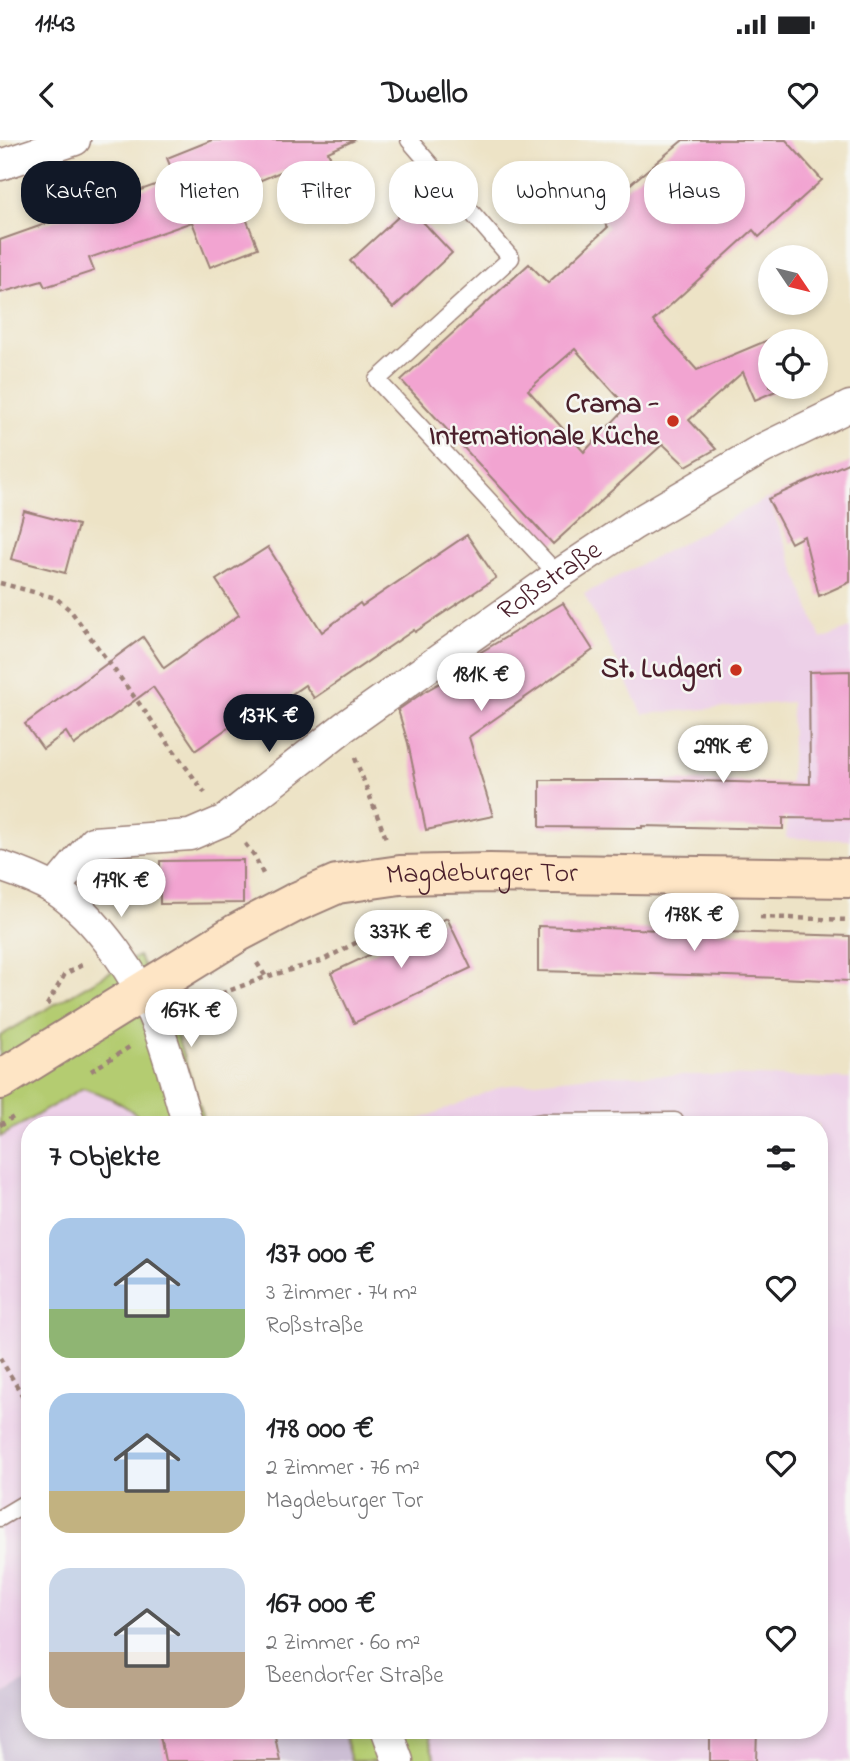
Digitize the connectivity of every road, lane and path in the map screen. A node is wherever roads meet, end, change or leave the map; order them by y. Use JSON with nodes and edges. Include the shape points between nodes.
{"nodes":[{"id":1,"x":75,"y":140,"type":"edge"},
{"id":2,"x":409,"y":140,"type":"edge"},
{"id":3,"x":0,"y":165,"type":"edge"},
{"id":4,"x":850,"y":406,"type":"edge"},
{"id":5,"x":558,"y":575,"type":"junction"},
{"id":6,"x":0,"y":583,"type":"edge"},
{"id":7,"x":344,"y":727,"type":"junction"},
{"id":8,"x":225,"y":820,"type":"junction"},
{"id":9,"x":0,"y":866,"type":"edge"},
{"id":10,"x":400,"y":875,"type":"junction"},
{"id":11,"x":850,"y":878,"type":"edge"},
{"id":12,"x":54,"y":889,"type":"junction"},
{"id":13,"x":281,"y":910,"type":"junction"},
{"id":14,"x":440,"y":910,"type":"dead end"},
{"id":15,"x":756,"y":916,"type":"dead end"},
{"id":16,"x":850,"y":920,"type":"edge"},
{"id":17,"x":113,"y":949,"type":"junction"},
{"id":18,"x":142,"y":992,"type":"junction"},
{"id":19,"x":43,"y":1014,"type":"dead end"},
{"id":20,"x":159,"y":1029,"type":"junction"},
{"id":21,"x":90,"y":1071,"type":"dead end"},
{"id":22,"x":0,"y":1080,"type":"edge"},
{"id":23,"x":23,"y":1112,"type":"dead end"},
{"id":24,"x":185,"y":1116,"type":"edge"},
{"id":25,"x":0,"y":1125,"type":"edge"},
{"id":26,"x":0,"y":1358,"type":"edge"},
{"id":27,"x":21,"y":1393,"type":"edge"},
{"id":28,"x":21,"y":1505,"type":"edge"},
{"id":29,"x":0,"y":1518,"type":"edge"},
{"id":30,"x":390,"y":1739,"type":"edge"},
{"id":31,"x":398,"y":1761,"type":"edge"}],
"edges":[{"from":1,"to":3,"type":"street"},
{"from":2,"to":5,"type":"lane","via":[[511,258],[377,380]]},
{"from":4,"to":5,"type":"street","name":"Roßstraße","via":[[762,449]]},
{"from":5,"to":7,"type":"street","name":"Roßstraße"},
{"from":6,"to":8,"type":"path","via":[[56,598],[71,611]]},
{"from":7,"to":8,"type":"street","name":"Roßstraße"},
{"from":7,"to":10,"type":"path"},
{"from":8,"to":12,"type":"street","name":"Roßstraße","via":[[190,835],[93,842]]},
{"from":8,"to":13,"type":"path","via":[[254,855]]},
{"from":9,"to":12,"type":"street"},
{"from":10,"to":11,"type":"main road","name":"Magdeburger Tor"},
{"from":10,"to":13,"type":"main road","name":"Magdeburger Tor","via":[[337,884]]},
{"from":12,"to":17,"type":"street","via":[[85,915]]},
{"from":13,"to":18,"type":"main road","name":"Magdeburger Tor"},
{"from":14,"to":20,"type":"path","via":[[405,920],[321,961],[207,999]]},
{"from":15,"to":16,"type":"path"},
{"from":17,"to":18,"type":"street"},
{"from":17,"to":19,"type":"path","via":[[65,974]]},
{"from":18,"to":20,"type":"street"},
{"from":18,"to":22,"type":"main road","name":"Magdeburger Tor"},
{"from":20,"to":21,"type":"path"},
{"from":20,"to":24,"type":"street"},
{"from":23,"to":25,"type":"path"},
{"from":26,"to":27,"type":"path"},
{"from":28,"to":29,"type":"lane"},
{"from":30,"to":31,"type":"street"}]}
